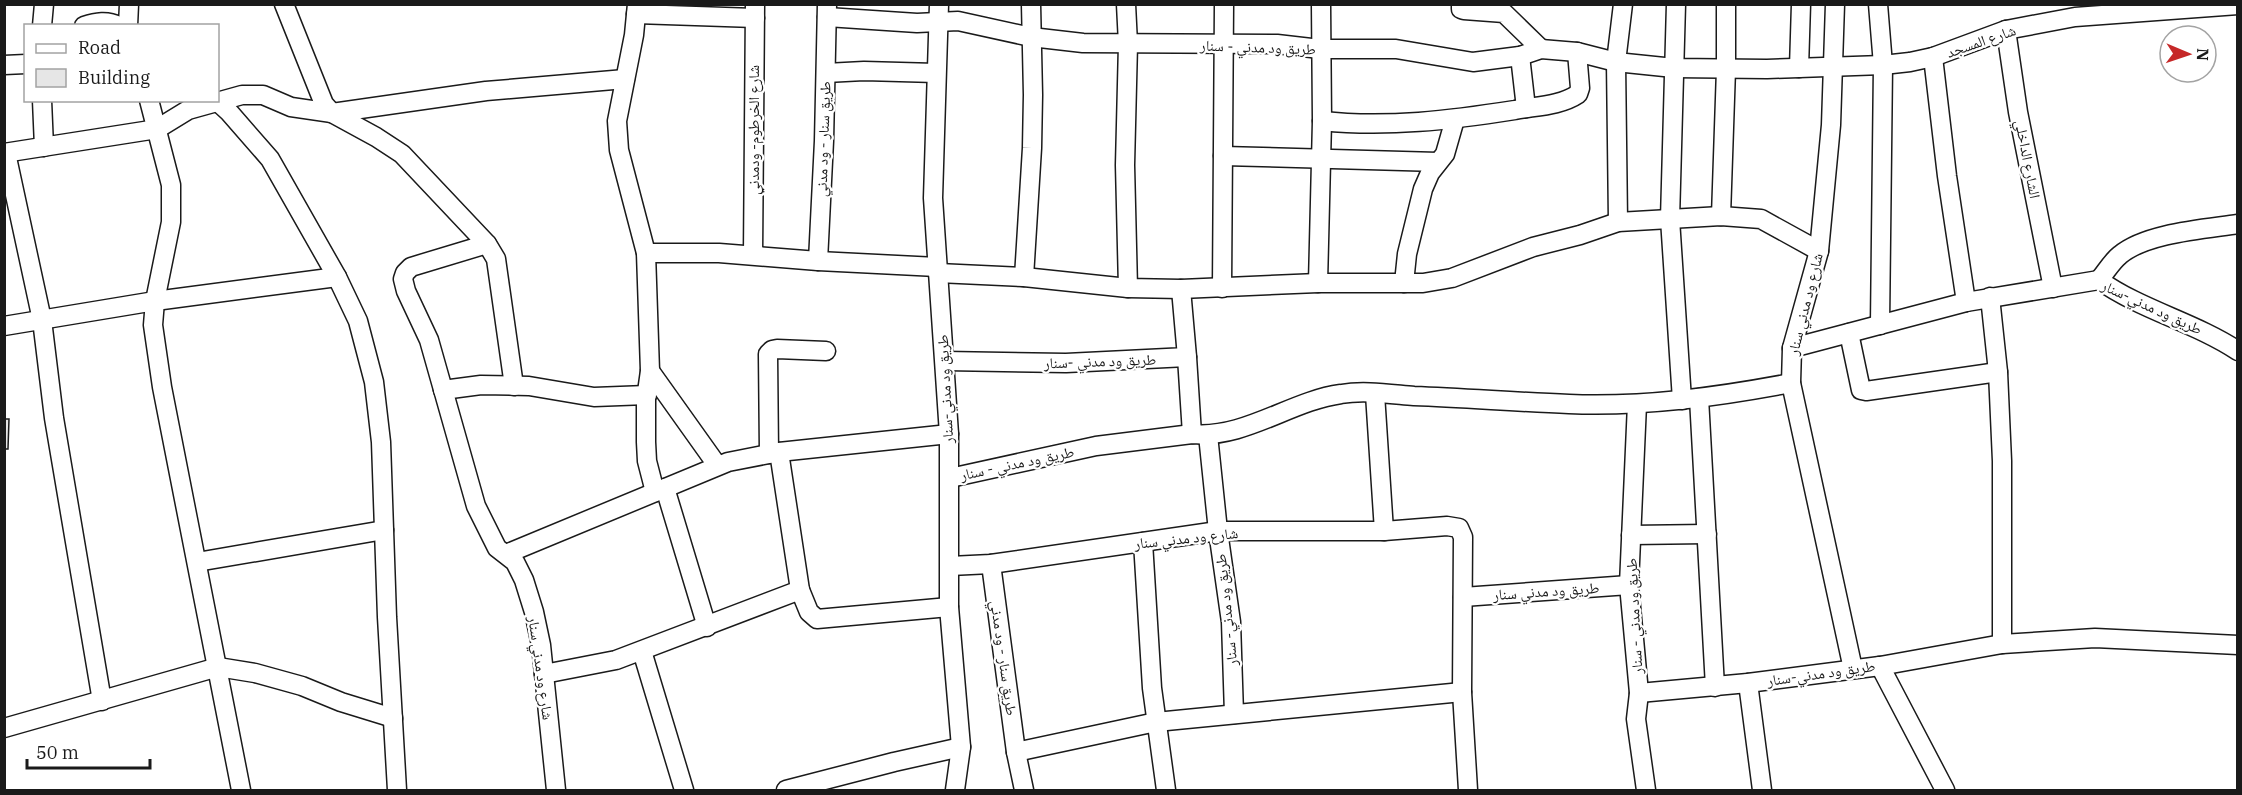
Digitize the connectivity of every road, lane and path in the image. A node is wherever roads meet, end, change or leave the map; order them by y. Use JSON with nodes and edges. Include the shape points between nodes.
{"nodes":[{"id":1,"x":44,"y":4,"type":"edge"},
{"id":2,"x":129,"y":4,"type":"edge"},
{"id":3,"x":284,"y":4,"type":"edge"},
{"id":4,"x":1030,"y":4,"type":"edge"},
{"id":5,"x":1126,"y":4,"type":"edge"},
{"id":6,"x":1224,"y":4,"type":"edge"},
{"id":7,"x":1321,"y":4,"type":"edge"},
{"id":8,"x":1461,"y":4,"type":"edge"},
{"id":9,"x":1623,"y":4,"type":"edge"},
{"id":10,"x":1676,"y":4,"type":"edge"},
{"id":11,"x":1726,"y":4,"type":"edge"},
{"id":12,"x":1801,"y":4,"type":"edge"},
{"id":13,"x":1836,"y":4,"type":"edge"},
{"id":14,"x":1878,"y":4,"type":"edge"},
{"id":15,"x":2238,"y":5,"type":"edge"},
{"id":16,"x":2143,"y":8,"type":"edge"},
{"id":17,"x":636,"y":9,"type":"edge"},
{"id":18,"x":755,"y":11,"type":"edge"},
{"id":19,"x":827,"y":11,"type":"edge"},
{"id":20,"x":938,"y":13,"type":"edge"},
{"id":21,"x":42,"y":24,"type":"edge"},
{"id":22,"x":90,"y":24,"type":"edge"},
{"id":23,"x":116,"y":24,"type":"edge"},
{"id":24,"x":128,"y":24,"type":"edge"},
{"id":25,"x":2006,"y":30,"type":"junction"},
{"id":26,"x":1031,"y":37,"type":"junction"},
{"id":27,"x":1223,"y":43,"type":"junction"},
{"id":28,"x":1128,"y":44,"type":"junction"},
{"id":29,"x":1320,"y":49,"type":"junction"},
{"id":30,"x":1541,"y":49,"type":"junction"},
{"id":31,"x":1577,"y":52,"type":"junction"},
{"id":32,"x":1520,"y":56,"type":"junction"},
{"id":33,"x":1933,"y":57,"type":"junction"},
{"id":34,"x":1616,"y":62,"type":"junction"},
{"id":35,"x":24,"y":64,"type":"edge"},
{"id":36,"x":4,"y":65,"type":"edge"},
{"id":37,"x":1883,"y":65,"type":"junction"},
{"id":38,"x":1833,"y":67,"type":"junction"},
{"id":39,"x":1674,"y":68,"type":"junction"},
{"id":40,"x":1726,"y":69,"type":"junction"},
{"id":41,"x":1799,"y":69,"type":"junction"},
{"id":42,"x":826,"y":73,"type":"junction"},
{"id":43,"x":936,"y":73,"type":"junction"},
{"id":44,"x":625,"y":80,"type":"junction"},
{"id":45,"x":219,"y":101,"type":"edge"},
{"id":46,"x":42,"y":102,"type":"edge"},
{"id":47,"x":150,"y":102,"type":"edge"},
{"id":48,"x":214,"y":102,"type":"edge"},
{"id":49,"x":218,"y":102,"type":"edge"},
{"id":50,"x":1526,"y":108,"type":"junction"},
{"id":51,"x":332,"y":113,"type":"junction"},
{"id":52,"x":1455,"y":119,"type":"junction"},
{"id":53,"x":1322,"y":121,"type":"junction"},
{"id":54,"x":157,"y":129,"type":"junction"},
{"id":55,"x":44,"y":147,"type":"junction"},
{"id":56,"x":5,"y":153,"type":"edge"},
{"id":57,"x":1223,"y":156,"type":"junction"},
{"id":58,"x":1321,"y":158,"type":"junction"},
{"id":59,"x":1438,"y":162,"type":"junction"},
{"id":60,"x":1721,"y":216,"type":"junction"},
{"id":61,"x":1670,"y":219,"type":"junction"},
{"id":62,"x":1618,"y":222,"type":"junction"},
{"id":63,"x":2238,"y":224,"type":"edge"},
{"id":64,"x":487,"y":244,"type":"junction"},
{"id":65,"x":1819,"y":251,"type":"junction"},
{"id":66,"x":646,"y":253,"type":"junction"},
{"id":67,"x":753,"y":255,"type":"junction"},
{"id":68,"x":818,"y":261,"type":"junction"},
{"id":69,"x":937,"y":270,"type":"junction"},
{"id":70,"x":337,"y":277,"type":"junction"},
{"id":71,"x":1024,"y":277,"type":"junction"},
{"id":72,"x":2099,"y":280,"type":"junction"},
{"id":73,"x":1318,"y":283,"type":"junction"},
{"id":74,"x":1404,"y":283,"type":"junction"},
{"id":75,"x":1128,"y":288,"type":"junction"},
{"id":76,"x":1222,"y":288,"type":"junction"},
{"id":77,"x":2053,"y":288,"type":"junction"},
{"id":78,"x":1181,"y":290,"type":"junction"},
{"id":79,"x":1990,"y":297,"type":"junction"},
{"id":80,"x":155,"y":301,"type":"junction"},
{"id":81,"x":1966,"y":302,"type":"junction"},
{"id":82,"x":42,"y":320,"type":"junction"},
{"id":83,"x":1880,"y":325,"type":"junction"},
{"id":84,"x":4,"y":326,"type":"edge"},
{"id":85,"x":1849,"y":333,"type":"junction"},
{"id":86,"x":1792,"y":348,"type":"junction"},
{"id":87,"x":826,"y":351,"type":"dead end"},
{"id":88,"x":2238,"y":351,"type":"edge"},
{"id":89,"x":1187,"y":357,"type":"junction"},
{"id":90,"x":945,"y":362,"type":"junction"},
{"id":91,"x":650,"y":371,"type":"junction"},
{"id":92,"x":1998,"y":372,"type":"junction"},
{"id":93,"x":1791,"y":383,"type":"junction"},
{"id":94,"x":514,"y":386,"type":"junction"},
{"id":95,"x":443,"y":390,"type":"junction"},
{"id":96,"x":1375,"y":394,"type":"junction"},
{"id":97,"x":647,"y":395,"type":"junction"},
{"id":98,"x":1691,"y":399,"type":"junction"},
{"id":99,"x":1637,"y":404,"type":"junction"},
{"id":100,"x":949,"y":434,"type":"junction"},
{"id":101,"x":1200,"y":434,"type":"junction"},
{"id":102,"x":774,"y":453,"type":"junction"},
{"id":103,"x":717,"y":465,"type":"junction"},
{"id":104,"x":950,"y":478,"type":"junction"},
{"id":105,"x":660,"y":490,"type":"junction"},
{"id":106,"x":384,"y":530,"type":"junction"},
{"id":107,"x":1218,"y":531,"type":"junction"},
{"id":108,"x":1383,"y":531,"type":"junction"},
{"id":109,"x":1707,"y":534,"type":"junction"},
{"id":110,"x":1631,"y":535,"type":"junction"},
{"id":111,"x":1143,"y":542,"type":"junction"},
{"id":112,"x":506,"y":554,"type":"junction"},
{"id":113,"x":197,"y":562,"type":"junction"},
{"id":114,"x":991,"y":564,"type":"junction"},
{"id":115,"x":950,"y":566,"type":"junction"},
{"id":116,"x":1629,"y":585,"type":"junction"},
{"id":117,"x":800,"y":591,"type":"junction"},
{"id":118,"x":1463,"y":597,"type":"junction"},
{"id":119,"x":949,"y":607,"type":"junction"},
{"id":120,"x":707,"y":627,"type":"junction"},
{"id":121,"x":2002,"y":644,"type":"junction"},
{"id":122,"x":2238,"y":645,"type":"edge"},
{"id":123,"x":642,"y":651,"type":"junction"},
{"id":124,"x":1880,"y":666,"type":"junction"},
{"id":125,"x":218,"y":667,"type":"junction"},
{"id":126,"x":1853,"y":669,"type":"junction"},
{"id":127,"x":544,"y":674,"type":"junction"},
{"id":128,"x":1748,"y":683,"type":"junction"},
{"id":129,"x":1715,"y":687,"type":"junction"},
{"id":130,"x":1462,"y":692,"type":"junction"},
{"id":131,"x":1639,"y":693,"type":"junction"},
{"id":132,"x":102,"y":701,"type":"junction"},
{"id":133,"x":1234,"y":714,"type":"junction"},
{"id":134,"x":393,"y":718,"type":"junction"},
{"id":135,"x":1156,"y":722,"type":"junction"},
{"id":136,"x":4,"y":728,"type":"edge"},
{"id":137,"x":961,"y":747,"type":"junction"},
{"id":138,"x":1016,"y":752,"type":"junction"},
{"id":139,"x":241,"y":790,"type":"edge"},
{"id":140,"x":397,"y":790,"type":"edge"},
{"id":141,"x":556,"y":790,"type":"edge"},
{"id":142,"x":684,"y":790,"type":"edge"},
{"id":143,"x":786,"y":790,"type":"edge"},
{"id":144,"x":955,"y":790,"type":"edge"},
{"id":145,"x":1024,"y":790,"type":"edge"},
{"id":146,"x":1166,"y":790,"type":"edge"},
{"id":147,"x":1468,"y":790,"type":"edge"},
{"id":148,"x":1646,"y":790,"type":"edge"},
{"id":149,"x":1762,"y":790,"type":"edge"},
{"id":150,"x":1945,"y":790,"type":"edge"}],
"edges":[{"from":1,"to":21,"type":"street"},
{"from":2,"to":24,"type":"street"},
{"from":3,"to":51,"type":"street","via":[[324,104]]},
{"from":4,"to":26,"type":"street"},
{"from":5,"to":28,"type":"street"},
{"from":6,"to":27,"type":"street"},
{"from":7,"to":29,"type":"street"},
{"from":8,"to":30,"type":"street","via":[[1464,10],[1504,13]]},
{"from":9,"to":34,"type":"street"},
{"from":10,"to":39,"type":"street"},
{"from":11,"to":40,"type":"street"},
{"from":12,"to":41,"type":"street"},
{"from":13,"to":38,"type":"street","name":"شارع ود مدني سنار"},
{"from":14,"to":37,"type":"street"},
{"from":15,"to":16,"type":"street","name":"شارع المسجد"},
{"from":16,"to":25,"type":"street","name":"شارع المسجد"},
{"from":17,"to":18,"type":"street"},
{"from":17,"to":44,"type":"street"},
{"from":18,"to":67,"type":"street","name":"شارع الخرطوم- ودمدني"},
{"from":19,"to":20,"type":"street","name":"طريق سنار - ود مدني","via":[[917,23]]},
{"from":19,"to":42,"type":"street","name":"طريق سنار - ود مدني"},
{"from":20,"to":26,"type":"street","name":"طريق ود مدني - سنار"},
{"from":20,"to":43,"type":"street","name":"طريق ود مدني-سنار"},
{"from":22,"to":23,"type":"street"},
{"from":25,"to":33,"type":"street","name":"شارع المسجد"},
{"from":25,"to":77,"type":"street","name":"الشارع الداخلي"},
{"from":26,"to":28,"type":"street","name":"طريق ود مدني - سنار"},
{"from":26,"to":71,"type":"street","via":[[1032,148]]},
{"from":27,"to":28,"type":"street","name":"طريق ود مدني - سنار"},
{"from":27,"to":29,"type":"street","name":"طريق ود مدني - سنار"},
{"from":27,"to":57,"type":"street"},
{"from":28,"to":75,"type":"street"},
{"from":29,"to":32,"type":"street","name":"طريق ود مدني - سنار","via":[[1396,49],[1473,62]]},
{"from":29,"to":53,"type":"street"},
{"from":30,"to":31,"type":"street","name":"طريق ود مدني - سنار"},
{"from":30,"to":32,"type":"street","name":"طريق ود مدني - سنار"},
{"from":31,"to":34,"type":"street"},
{"from":31,"to":50,"type":"street","via":[[1578,94]]},
{"from":32,"to":50,"type":"street"},
{"from":33,"to":37,"type":"street","name":"شارع المسجد"},
{"from":33,"to":81,"type":"street"},
{"from":34,"to":39,"type":"street","name":"شارع المسجد"},
{"from":34,"to":62,"type":"street"},
{"from":35,"to":36,"type":"street"},
{"from":37,"to":38,"type":"street","name":"شارع المسجد"},
{"from":37,"to":83,"type":"street"},
{"from":38,"to":41,"type":"street","name":"شارع المسجد"},
{"from":38,"to":65,"type":"street","name":"شارع ود مدني سنار"},
{"from":39,"to":40,"type":"street","name":"شارع المسجد"},
{"from":39,"to":61,"type":"street"},
{"from":40,"to":41,"type":"street","name":"شارع المسجد"},
{"from":40,"to":60,"type":"street"},
{"from":42,"to":43,"type":"street"},
{"from":42,"to":68,"type":"street","name":"طريق سنار - ود مدني"},
{"from":43,"to":69,"type":"street","name":"طريق ود مدني-سنار","via":[[933,198]]},
{"from":44,"to":51,"type":"street","via":[[486,91]]},
{"from":44,"to":66,"type":"street","via":[[618,121],[619,150]]},
{"from":45,"to":51,"type":"street","via":[[263,95],[291,107]]},
{"from":46,"to":55,"type":"street"},
{"from":47,"to":54,"type":"street"},
{"from":48,"to":54,"type":"street","via":[[188,110]]},
{"from":49,"to":70,"type":"street","via":[[270,159]]},
{"from":50,"to":52,"type":"street"},
{"from":51,"to":64,"type":"street","via":[[402,154]]},
{"from":52,"to":53,"type":"street","via":[[1391,125]]},
{"from":52,"to":59,"type":"street","via":[[1445,154]]},
{"from":53,"to":58,"type":"street"},
{"from":54,"to":55,"type":"street"},
{"from":54,"to":80,"type":"street","via":[[171,185],[171,222]]},
{"from":55,"to":56,"type":"street"},
{"from":56,"to":82,"type":"street"},
{"from":57,"to":58,"type":"street"},
{"from":57,"to":76,"type":"street"},
{"from":58,"to":59,"type":"street"},
{"from":58,"to":73,"type":"street"},
{"from":59,"to":74,"type":"street","via":[[1423,189]]},
{"from":60,"to":61,"type":"street"},
{"from":60,"to":65,"type":"street","via":[[1761,219]]},
{"from":61,"to":62,"type":"street"},
{"from":61,"to":98,"type":"street"},
{"from":62,"to":74,"type":"street","via":[[1533,247],[1440,282]]},
{"from":63,"to":72,"type":"street","via":[[2169,234],[2145,242],[2121,254]]},
{"from":64,"to":94,"type":"street","via":[[496,259]]},
{"from":64,"to":95,"type":"street","name":"شارع ود مدني سنار","via":[[411,267],[403,279],[429,340]]},
{"from":65,"to":86,"type":"street","name":"شارع ود مدني سنار"},
{"from":66,"to":67,"type":"street"},
{"from":66,"to":91,"type":"street"},
{"from":67,"to":68,"type":"street"},
{"from":68,"to":69,"type":"street"},
{"from":69,"to":71,"type":"street"},
{"from":69,"to":90,"type":"street","name":"طريق ود مدني-سنار"},
{"from":70,"to":80,"type":"street"},
{"from":70,"to":106,"type":"street","via":[[358,321],[374,382]]},
{"from":71,"to":75,"type":"street"},
{"from":72,"to":77,"type":"street","name":"طريق ود مدني-سنار"},
{"from":72,"to":88,"type":"street","name":"طريق ود مدني-سنار"},
{"from":73,"to":74,"type":"street"},
{"from":73,"to":76,"type":"street"},
{"from":75,"to":78,"type":"street"},
{"from":76,"to":78,"type":"street"},
{"from":77,"to":79,"type":"street","name":"طريق ود مدني-سنار"},
{"from":78,"to":89,"type":"street"},
{"from":79,"to":81,"type":"street","name":"طريق ود مدني-سنار"},
{"from":79,"to":92,"type":"street"},
{"from":80,"to":82,"type":"street"},
{"from":80,"to":113,"type":"street","via":[[153,325],[162,387]]},
{"from":81,"to":83,"type":"street","name":"طريق ود مدني-سنار"},
{"from":82,"to":84,"type":"street"},
{"from":82,"to":132,"type":"street","via":[[54,418]]},
{"from":83,"to":85,"type":"street","name":"طريق ود مدني-سنار"},
{"from":85,"to":86,"type":"street","name":"طريق ود مدني-سنار"},
{"from":85,"to":92,"type":"street","via":[[1861,390]]},
{"from":86,"to":93,"type":"street","name":"شارع ود مدني سنار"},
{"from":87,"to":102,"type":"street","via":[[777,349],[768,354]]},
{"from":89,"to":90,"type":"street","name":"طريق ود مدني -سنار","via":[[1066,363]]},
{"from":89,"to":101,"type":"street"},
{"from":90,"to":100,"type":"street","name":"طريق ود مدني-سنار"},
{"from":91,"to":97,"type":"street"},
{"from":91,"to":103,"type":"street"},
{"from":92,"to":121,"type":"street"},
{"from":93,"to":98,"type":"street","name":"طريق ود مدني - سنار"},
{"from":93,"to":126,"type":"street","name":"شارع ود مدني سنار"},
{"from":94,"to":95,"type":"street"},
{"from":94,"to":97,"type":"street","via":[[594,397]]},
{"from":95,"to":112,"type":"street","name":"شارع ود مدني سنار","via":[[476,506],[497,548]]},
{"from":96,"to":99,"type":"street","name":"طريق ود مدني - سنار"},
{"from":96,"to":101,"type":"street","name":"طريق ود مدني - سنار","via":[[1341,394],[1226,432]]},
{"from":96,"to":108,"type":"street"},
{"from":97,"to":105,"type":"street","via":[[647,461]]},
{"from":98,"to":99,"type":"street","name":"طريق ود مدني - سنار"},
{"from":98,"to":109,"type":"street"},
{"from":99,"to":110,"type":"street","name":"طريق ود مدني - سنار"},
{"from":100,"to":102,"type":"street"},
{"from":100,"to":104,"type":"street","name":"طريق ود مدني-سنار"},
{"from":101,"to":104,"type":"street","name":"طريق ود مدني - سنار","via":[[1096,446]]},
{"from":101,"to":107,"type":"street","name":"طريق ود مدني- سنار"},
{"from":102,"to":103,"type":"street"},
{"from":102,"to":117,"type":"street"},
{"from":103,"to":105,"type":"street"},
{"from":104,"to":115,"type":"street","name":"طريق ود مدني-سنار"},
{"from":105,"to":112,"type":"street"},
{"from":105,"to":120,"type":"street"},
{"from":106,"to":113,"type":"street"},
{"from":106,"to":134,"type":"street"},
{"from":107,"to":108,"type":"street","name":"شارع ود مدني سنار"},
{"from":107,"to":111,"type":"street","name":"شارع ود مدني سنار"},
{"from":107,"to":133,"type":"street","name":"طريق ود مدني- سنار","via":[[1231,622]]},
{"from":108,"to":118,"type":"street","name":"شارع ود مدني سنار","via":[[1458,528],[1463,537]]},
{"from":109,"to":110,"type":"street"},
{"from":109,"to":129,"type":"street"},
{"from":110,"to":116,"type":"street","name":"طريق ود مدني - سنار"},
{"from":111,"to":114,"type":"street","name":"شارع ود مدني سنار"},
{"from":111,"to":135,"type":"street"},
{"from":112,"to":127,"type":"street","name":"شارع ود مدني سنار","via":[[515,562],[531,601]]},
{"from":113,"to":125,"type":"street"},
{"from":114,"to":115,"type":"street","name":"شارع ود مدني سنار"},
{"from":114,"to":138,"type":"street","name":"طريق سنار - ود مدني"},
{"from":115,"to":119,"type":"street","name":"طريق ود مدني-سنار"},
{"from":116,"to":118,"type":"street","name":"طريق ود مدني سنار"},
{"from":116,"to":131,"type":"street","name":"طريق ود مدني - سنار"},
{"from":117,"to":119,"type":"street","via":[[805,606],[817,619]]},
{"from":117,"to":120,"type":"street"},
{"from":118,"to":130,"type":"street"},
{"from":119,"to":137,"type":"street","name":"طريق ود مدني-سنار"},
{"from":120,"to":123,"type":"street"},
{"from":121,"to":122,"type":"street","name":"طريق ود مدني-سنار","via":[[2095,638]]},
{"from":121,"to":124,"type":"street","name":"طريق ود مدني-سنار"},
{"from":123,"to":127,"type":"street","via":[[590,667]]},
{"from":123,"to":142,"type":"street"},
{"from":124,"to":126,"type":"street","name":"طريق ود مدني-سنار"},
{"from":124,"to":150,"type":"street"},
{"from":125,"to":132,"type":"street"},
{"from":125,"to":134,"type":"street","via":[[302,686]]},
{"from":125,"to":139,"type":"street"},
{"from":126,"to":128,"type":"street","name":"طريق ود مدني-سنار"},
{"from":127,"to":141,"type":"street","name":"شارع ود مدني سنار"},
{"from":128,"to":129,"type":"street","name":"طريق ود مدني-سنار"},
{"from":128,"to":149,"type":"street"},
{"from":129,"to":131,"type":"street","name":"طريق ود مدني-سنار"},
{"from":130,"to":133,"type":"street"},
{"from":130,"to":147,"type":"street"},
{"from":131,"to":148,"type":"street","name":"طريق ود مدني - سنار","via":[[1636,719]]},
{"from":132,"to":136,"type":"street"},
{"from":133,"to":135,"type":"street"},
{"from":134,"to":140,"type":"street"},
{"from":135,"to":138,"type":"street"},
{"from":135,"to":146,"type":"street"},
{"from":137,"to":143,"type":"street"},
{"from":137,"to":144,"type":"street","name":"طريق ود مدني-سنار"},
{"from":138,"to":145,"type":"street","name":"طريق سنار - ود مدني"}]}
